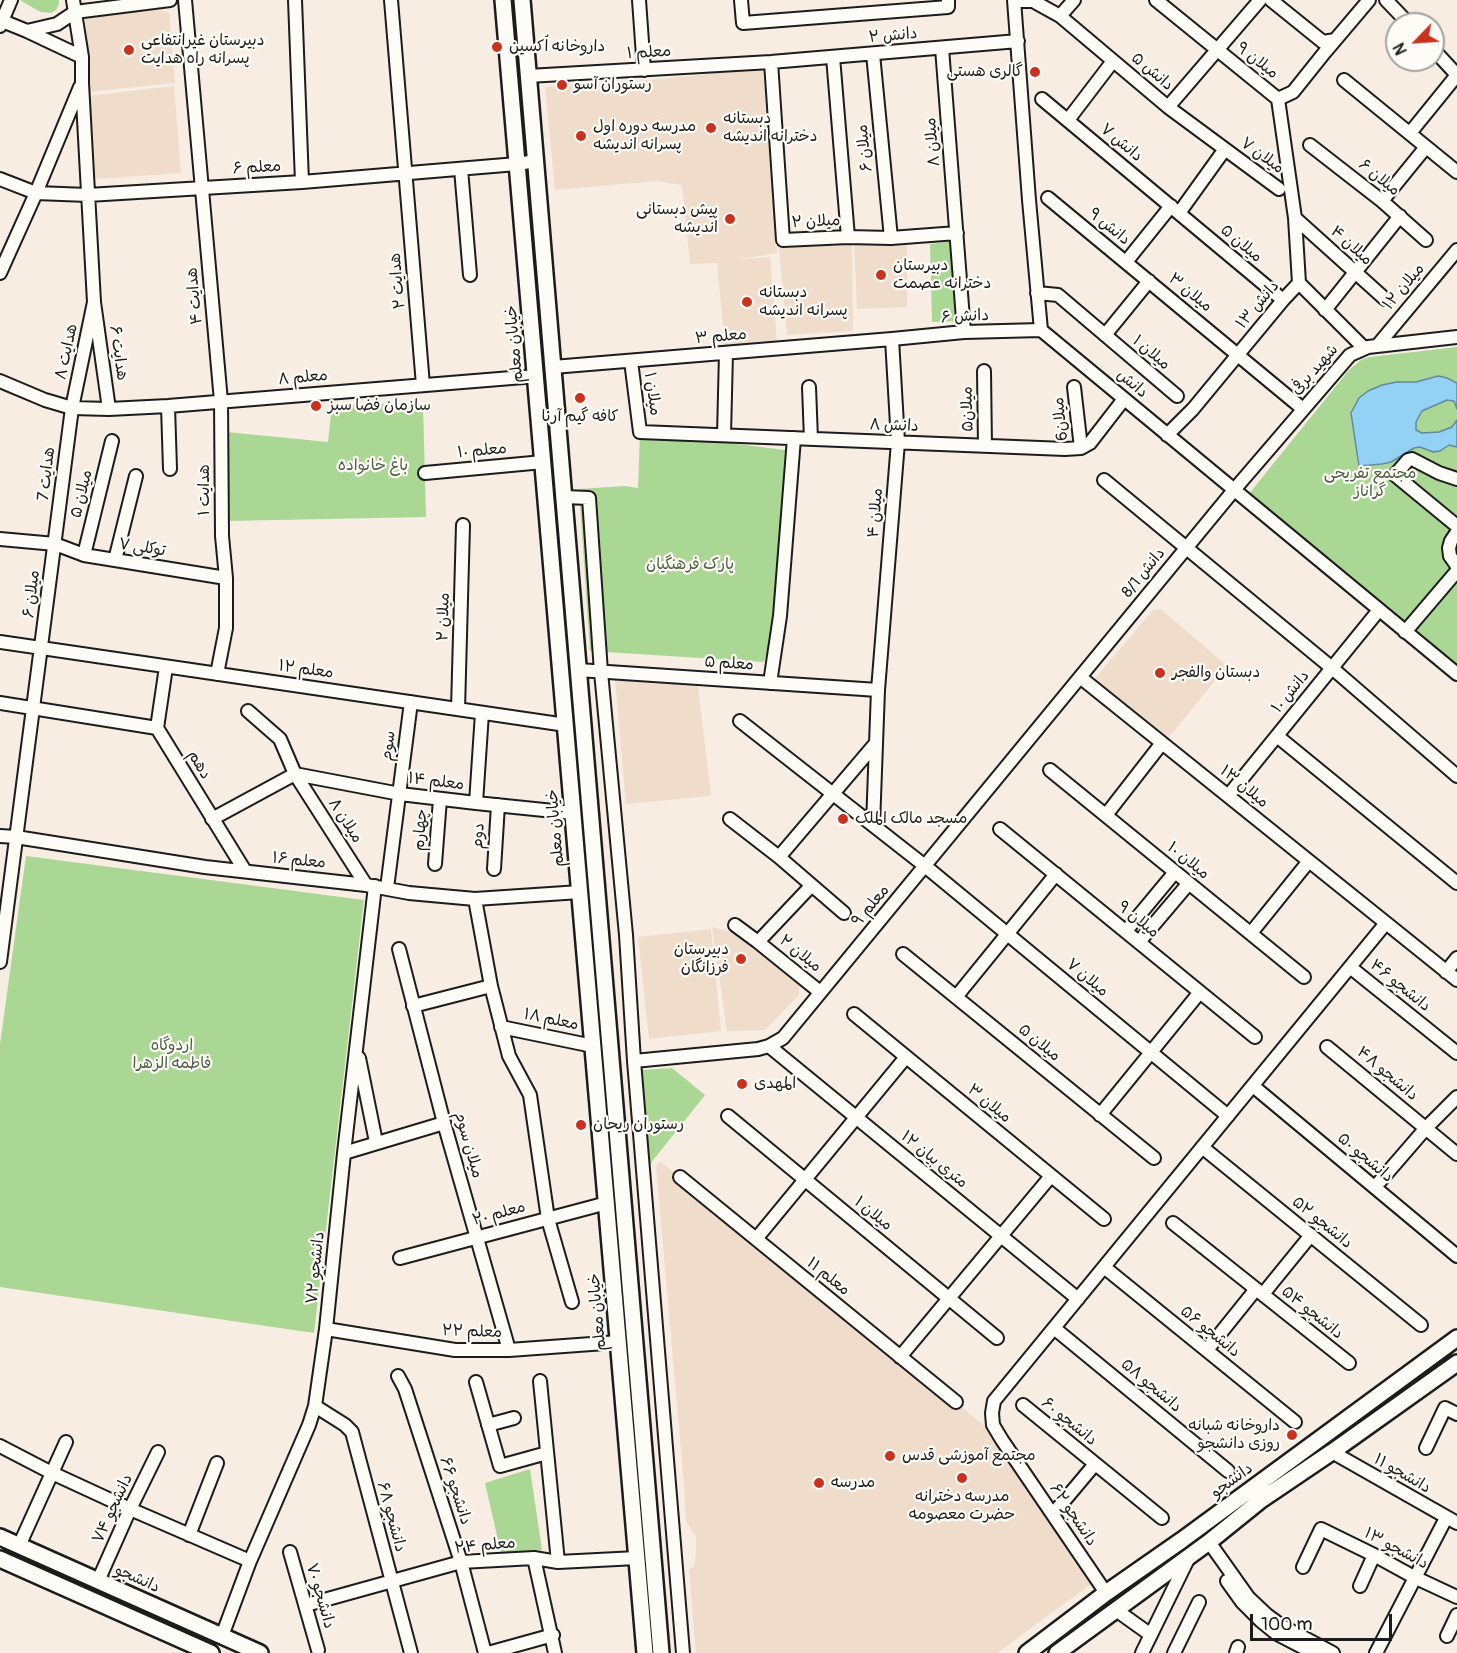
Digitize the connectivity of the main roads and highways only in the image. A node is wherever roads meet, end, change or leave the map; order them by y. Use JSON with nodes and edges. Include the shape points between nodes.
{"nodes":[{"id":1,"x":503,"y":0,"type":"edge"},
{"id":2,"x":522,"y":0,"type":"edge"},
{"id":3,"x":628,"y":1263,"type":"junction"},
{"id":4,"x":612,"y":1264,"type":"junction"},
{"id":5,"x":1457,"y":1338,"type":"edge"},
{"id":6,"x":1457,"y":1363,"type":"edge"},
{"id":7,"x":0,"y":1537,"type":"edge"},
{"id":8,"x":0,"y":1559,"type":"edge"},
{"id":9,"x":1061,"y":1652,"type":"edge"},
{"id":10,"x":211,"y":1653,"type":"edge"},
{"id":11,"x":260,"y":1653,"type":"edge"},
{"id":12,"x":646,"y":1653,"type":"edge"},
{"id":13,"x":660,"y":1653,"type":"edge"},
{"id":14,"x":1027,"y":1653,"type":"edge"}],
"edges":[{"from":1,"to":4,"type":"main road","name":"خیابان معلم"},
{"from":2,"to":3,"type":"main road","name":"خیابان معلم"},
{"from":3,"to":4,"type":"main road"},
{"from":3,"to":13,"type":"main road","name":"خیابان معلم"},
{"from":4,"to":12,"type":"main road","name":"خیابان معلم"},
{"from":5,"to":14,"type":"main road","name":"دانشجو"},
{"from":6,"to":9,"type":"main road","name":"دانشجو","via":[[1261,1500],[1210,1551],[1189,1556]]},
{"from":7,"to":11,"type":"main road","name":"دانشجو"},
{"from":8,"to":10,"type":"main road"}]}
